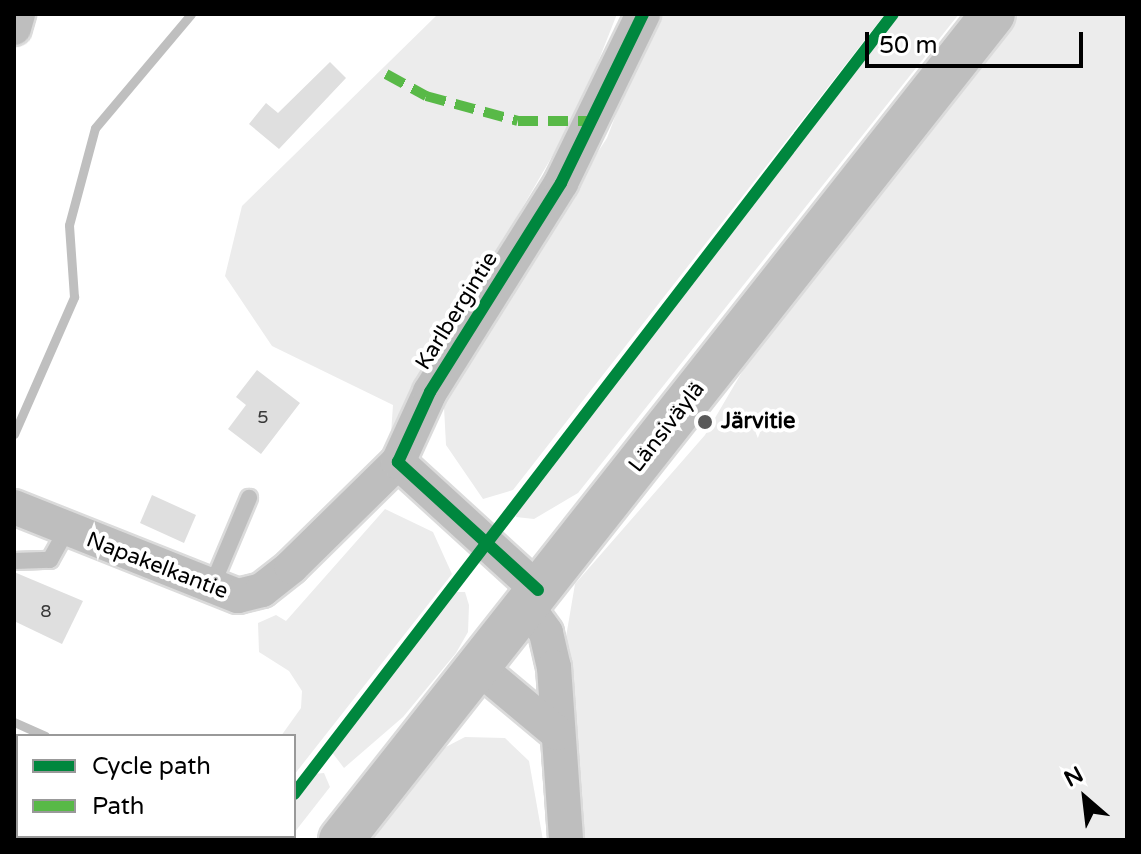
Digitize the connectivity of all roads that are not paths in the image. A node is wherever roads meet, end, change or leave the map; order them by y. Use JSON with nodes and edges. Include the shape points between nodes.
{"nodes":[{"id":1,"x":18,"y":14,"type":"edge"},
{"id":2,"x":643,"y":14,"type":"edge"},
{"id":3,"x":993,"y":14,"type":"edge"},
{"id":4,"x":14,"y":28,"type":"edge"},
{"id":5,"x":398,"y":462,"type":"junction"},
{"id":6,"x":249,"y":498,"type":"dead end"},
{"id":7,"x":14,"y":507,"type":"edge"},
{"id":8,"x":66,"y":531,"type":"junction"},
{"id":9,"x":14,"y":561,"type":"edge"},
{"id":10,"x":210,"y":590,"type":"junction"},
{"id":11,"x":532,"y":598,"type":"junction"},
{"id":12,"x":478,"y":667,"type":"junction"},
{"id":13,"x":557,"y":733,"type":"junction"},
{"id":14,"x":341,"y":840,"type":"edge"},
{"id":15,"x":566,"y":840,"type":"edge"}],
"edges":[{"from":1,"to":4,"type":"street"},
{"from":2,"to":5,"type":"street","name":"Karlbergintie","via":[[561,183],[430,392]]},
{"from":3,"to":11,"type":"main road","name":"Länsiväylä"},
{"from":5,"to":10,"type":"street","name":"Napakelkantie","via":[[262,590],[238,596]]},
{"from":5,"to":11,"type":"street"},
{"from":6,"to":10,"type":"lane"},
{"from":7,"to":8,"type":"street","name":"Napakelkantie"},
{"from":8,"to":9,"type":"lane","via":[[50,560]]},
{"from":8,"to":10,"type":"street","name":"Napakelkantie"},
{"from":11,"to":12,"type":"main road","name":"Länsiväylä"},
{"from":11,"to":13,"type":"street","via":[[552,655]]},
{"from":12,"to":13,"type":"street"},
{"from":12,"to":14,"type":"main road","name":"Länsiväylä"},
{"from":13,"to":15,"type":"street"}]}
